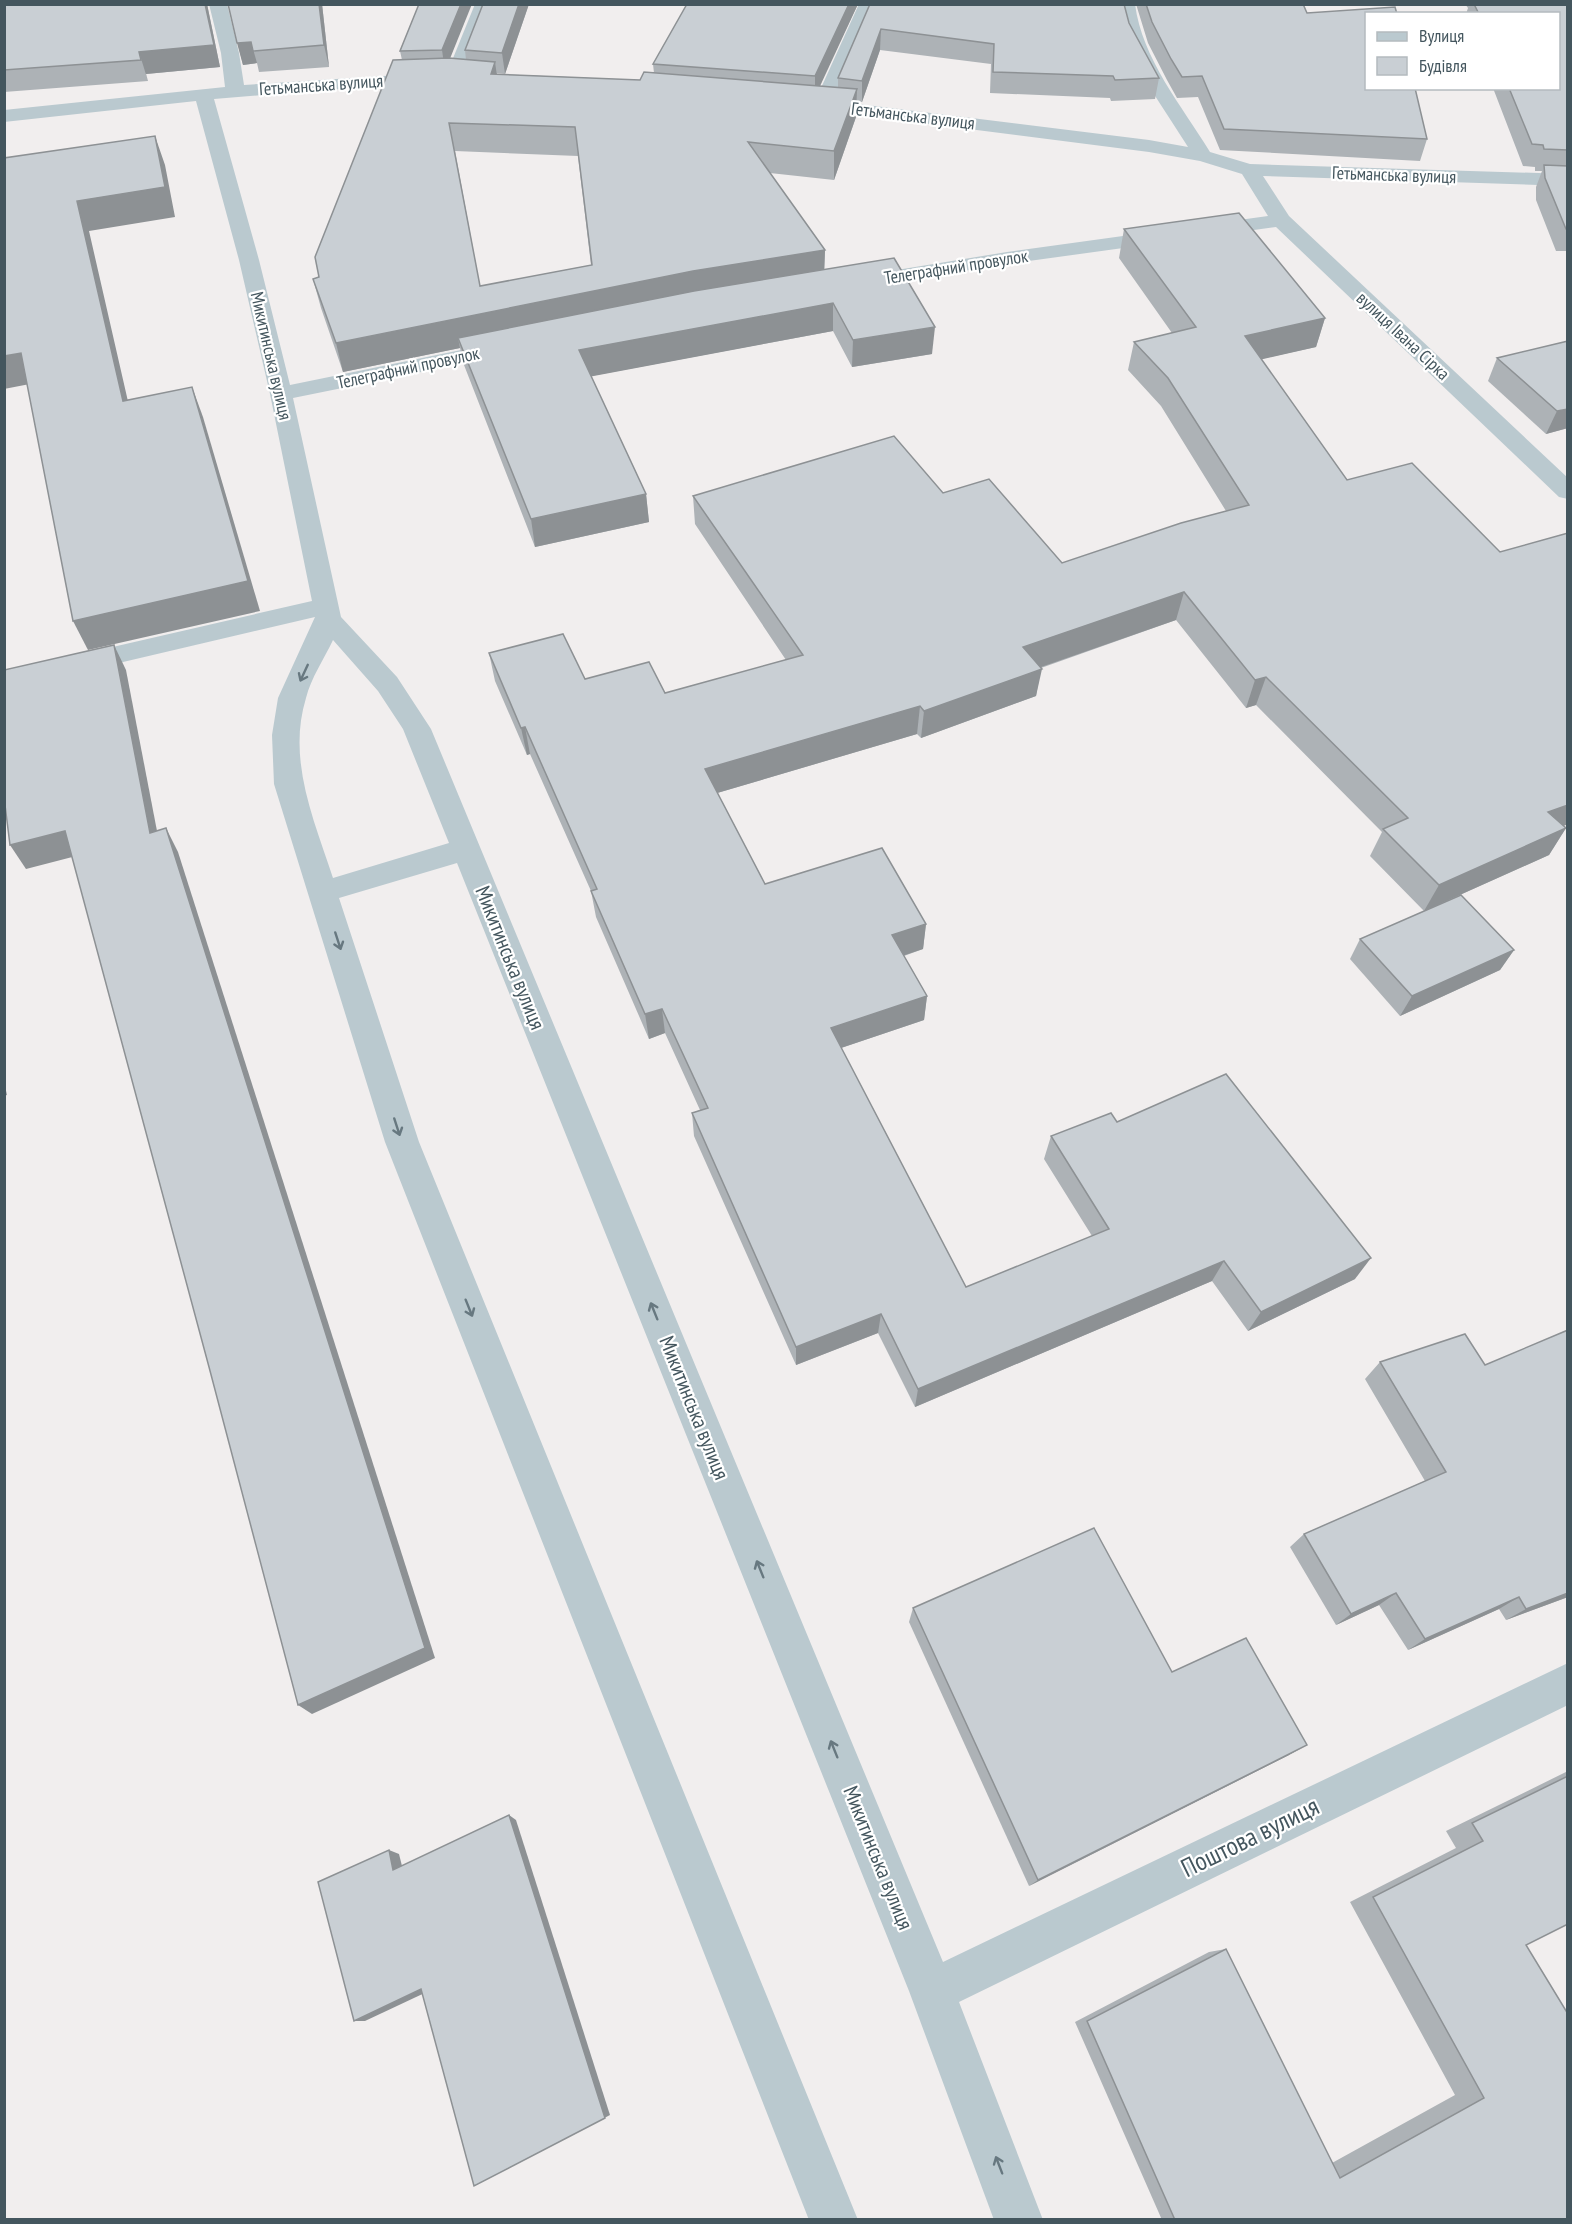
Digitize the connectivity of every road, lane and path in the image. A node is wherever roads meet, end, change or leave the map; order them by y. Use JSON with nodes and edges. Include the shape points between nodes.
{"nodes":[{"id":1,"x":218,"y":4,"type":"edge"},
{"id":2,"x":484,"y":4,"type":"edge"},
{"id":3,"x":868,"y":4,"type":"edge"},
{"id":4,"x":1126,"y":4,"type":"edge"},
{"id":5,"x":454,"y":78,"type":"junction"},
{"id":6,"x":477,"y":80,"type":"edge"},
{"id":7,"x":235,"y":91,"type":"junction"},
{"id":8,"x":204,"y":95,"type":"junction"},
{"id":9,"x":788,"y":102,"type":"edge"},
{"id":10,"x":823,"y":105,"type":"junction"},
{"id":11,"x":4,"y":116,"type":"edge"},
{"id":12,"x":1203,"y":156,"type":"junction"},
{"id":13,"x":1249,"y":170,"type":"junction"},
{"id":14,"x":1568,"y":180,"type":"edge"},
{"id":15,"x":1281,"y":220,"type":"junction"},
{"id":16,"x":846,"y":285,"type":"edge"},
{"id":17,"x":523,"y":345,"type":"edge"},
{"id":18,"x":281,"y":394,"type":"junction"},
{"id":19,"x":1568,"y":492,"type":"edge"},
{"id":20,"x":328,"y":613,"type":"junction"},
{"id":21,"x":4,"y":681,"type":"edge"},
{"id":22,"x":466,"y":849,"type":"junction"},
{"id":23,"x":323,"y":892,"type":"junction"},
{"id":24,"x":1568,"y":1683,"type":"edge"},
{"id":25,"x":932,"y":1991,"type":"junction"},
{"id":26,"x":834,"y":2220,"type":"edge"},
{"id":27,"x":1019,"y":2220,"type":"edge"}],
"edges":[{"from":1,"to":7,"type":"street"},
{"from":2,"to":5,"type":"street"},
{"from":3,"to":10,"type":"street"},
{"from":4,"to":12,"type":"street","via":[[1129,27],[1143,58]]},
{"from":5,"to":6,"type":"street","name":"Гетьманська вулиця"},
{"from":5,"to":7,"type":"street","name":"Гетьманська вулиця"},
{"from":7,"to":8,"type":"street","name":"Гетьманська вулиця"},
{"from":8,"to":11,"type":"street","name":"Гетьманська вулиця"},
{"from":8,"to":18,"type":"street","name":"Микитинська вулиця"},
{"from":9,"to":10,"type":"street","name":"Гетьманська вулиця"},
{"from":10,"to":12,"type":"street","name":"Гетьманська вулиця"},
{"from":12,"to":13,"type":"street","name":"Гетьманська вулиця"},
{"from":13,"to":14,"type":"street","name":"Гетьманська вулиця"},
{"from":13,"to":15,"type":"street","name":"вулиця Івана Сірка"},
{"from":15,"to":16,"type":"street","name":"Телеграфний провулок"},
{"from":15,"to":19,"type":"street","name":"вулиця Івана Сірка"},
{"from":17,"to":18,"type":"street","name":"Телеграфний провулок"},
{"from":18,"to":20,"type":"street","name":"Микитинська вулиця"},
{"from":20,"to":21,"type":"street"},
{"from":20,"to":22,"type":"street","name":"Микитинська вулиця","via":[[402,701]]},
{"from":20,"to":23,"type":"street","one_way":true,"via":[[292,698],[286,735],[288,783]]},
{"from":22,"to":23,"type":"street"},
{"from":25,"to":22,"type":"street","name":"Микитинська вулиця","one_way":true},
{"from":23,"to":26,"type":"street","one_way":true,"via":[[402,1142]]},
{"from":24,"to":25,"type":"street","name":"Поштова вулиця"},
{"from":27,"to":25,"type":"street","name":"Микитинська вулиця","one_way":true}]}
